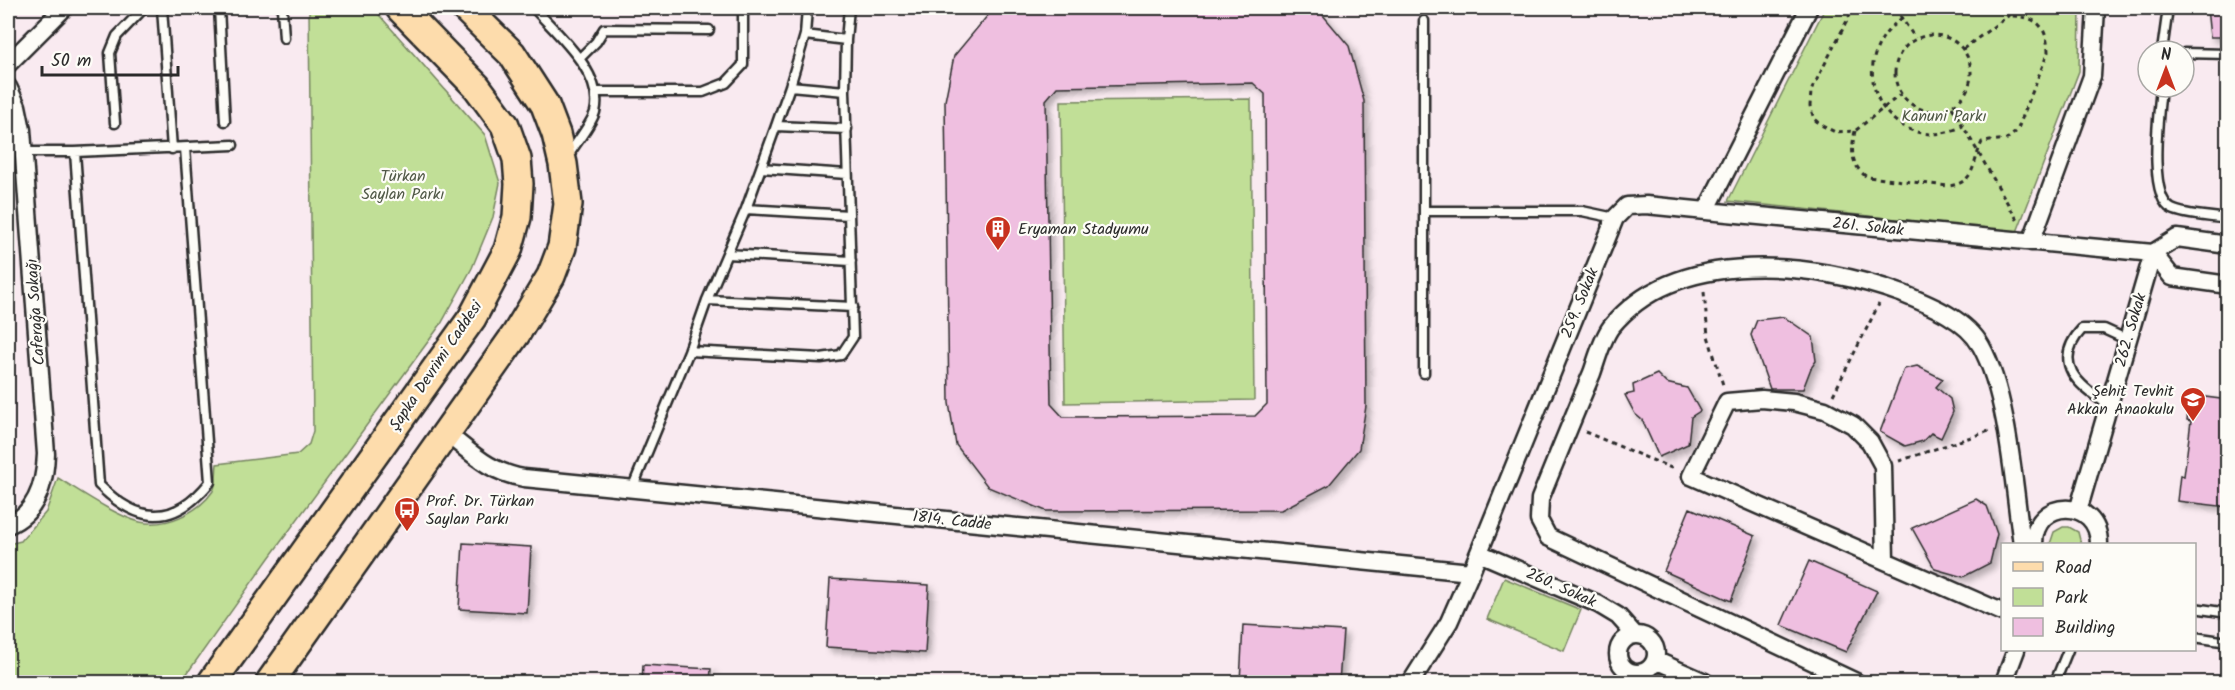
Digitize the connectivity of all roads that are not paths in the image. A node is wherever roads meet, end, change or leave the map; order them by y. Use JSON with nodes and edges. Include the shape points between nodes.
{"nodes":[{"id":1,"x":64,"y":8,"type":"edge"},
{"id":2,"x":144,"y":8,"type":"edge"},
{"id":3,"x":162,"y":8,"type":"edge"},
{"id":4,"x":219,"y":8,"type":"edge"},
{"id":5,"x":282,"y":8,"type":"edge"},
{"id":6,"x":400,"y":8,"type":"edge"},
{"id":7,"x":465,"y":8,"type":"edge"},
{"id":8,"x":534,"y":8,"type":"edge"},
{"id":9,"x":743,"y":8,"type":"edge"},
{"id":10,"x":807,"y":8,"type":"edge"},
{"id":11,"x":849,"y":8,"type":"edge"},
{"id":12,"x":1809,"y":8,"type":"edge"},
{"id":13,"x":2096,"y":8,"type":"edge"},
{"id":14,"x":2168,"y":8,"type":"edge"},
{"id":15,"x":1424,"y":21,"type":"dead end"},
{"id":16,"x":709,"y":30,"type":"dead end"},
{"id":17,"x":805,"y":35,"type":"junction"},
{"id":18,"x":284,"y":38,"type":"dead end"},
{"id":19,"x":2164,"y":39,"type":"edge"},
{"id":20,"x":846,"y":40,"type":"junction"},
{"id":21,"x":2196,"y":53,"type":"edge"},
{"id":22,"x":2228,"y":54,"type":"edge"},
{"id":23,"x":580,"y":58,"type":"junction"},
{"id":24,"x":8,"y":64,"type":"edge"},
{"id":25,"x":790,"y":86,"type":"junction"},
{"id":26,"x":8,"y":87,"type":"edge"},
{"id":27,"x":845,"y":91,"type":"junction"},
{"id":28,"x":596,"y":92,"type":"junction"},
{"id":29,"x":2160,"y":99,"type":"edge"},
{"id":30,"x":225,"y":121,"type":"dead end"},
{"id":31,"x":115,"y":123,"type":"dead end"},
{"id":32,"x":776,"y":126,"type":"junction"},
{"id":33,"x":847,"y":129,"type":"junction"},
{"id":34,"x":234,"y":145,"type":"dead end"},
{"id":35,"x":185,"y":148,"type":"junction"},
{"id":36,"x":172,"y":149,"type":"junction"},
{"id":37,"x":24,"y":153,"type":"junction"},
{"id":38,"x":75,"y":153,"type":"junction"},
{"id":39,"x":563,"y":164,"type":"junction"},
{"id":40,"x":760,"y":168,"type":"junction"},
{"id":41,"x":847,"y":174,"type":"junction"},
{"id":42,"x":746,"y":209,"type":"junction"},
{"id":43,"x":1425,"y":211,"type":"junction"},
{"id":44,"x":1706,"y":211,"type":"junction"},
{"id":45,"x":849,"y":215,"type":"junction"},
{"id":46,"x":1614,"y":218,"type":"junction"},
{"id":47,"x":2228,"y":219,"type":"edge"},
{"id":48,"x":2031,"y":242,"type":"junction"},
{"id":49,"x":2228,"y":245,"type":"edge"},
{"id":50,"x":2153,"y":253,"type":"junction"},
{"id":51,"x":727,"y":254,"type":"junction"},
{"id":52,"x":851,"y":261,"type":"junction"},
{"id":53,"x":2228,"y":285,"type":"edge"},
{"id":54,"x":707,"y":300,"type":"junction"},
{"id":55,"x":853,"y":307,"type":"junction"},
{"id":56,"x":2128,"y":340,"type":"junction"},
{"id":57,"x":688,"y":351,"type":"junction"},
{"id":58,"x":1424,"y":373,"type":"dead end"},
{"id":59,"x":2109,"y":405,"type":"junction"},
{"id":60,"x":446,"y":433,"type":"junction"},
{"id":61,"x":632,"y":489,"type":"junction"},
{"id":62,"x":2078,"y":511,"type":"junction"},
{"id":63,"x":8,"y":525,"type":"edge"},
{"id":64,"x":2022,"y":543,"type":"edge"},
{"id":65,"x":2034,"y":543,"type":"edge"},
{"id":66,"x":2100,"y":543,"type":"edge"},
{"id":67,"x":1479,"y":553,"type":"junction"},
{"id":68,"x":1885,"y":560,"type":"junction"},
{"id":69,"x":1471,"y":572,"type":"junction"},
{"id":70,"x":2196,"y":608,"type":"edge"},
{"id":71,"x":2001,"y":612,"type":"edge"},
{"id":72,"x":2228,"y":613,"type":"edge"},
{"id":73,"x":1635,"y":635,"type":"junction"},
{"id":74,"x":2196,"y":637,"type":"edge"},
{"id":75,"x":2228,"y":642,"type":"edge"},
{"id":76,"x":2016,"y":651,"type":"edge"},
{"id":77,"x":2068,"y":651,"type":"edge"},
{"id":78,"x":1655,"y":660,"type":"junction"},
{"id":79,"x":1682,"y":678,"type":"edge"},
{"id":80,"x":212,"y":682,"type":"edge"},
{"id":81,"x":270,"y":682,"type":"edge"},
{"id":82,"x":1411,"y":682,"type":"edge"},
{"id":83,"x":1705,"y":682,"type":"edge"},
{"id":84,"x":1856,"y":682,"type":"edge"},
{"id":85,"x":2004,"y":682,"type":"edge"},
{"id":86,"x":2055,"y":682,"type":"edge"}],
"edges":[{"from":1,"to":24,"type":"street"},
{"from":2,"to":31,"type":"lane","via":[[117,36],[110,53]]},
{"from":3,"to":36,"type":"lane"},
{"from":4,"to":30,"type":"lane"},
{"from":5,"to":18,"type":"lane"},
{"from":6,"to":80,"type":"main road","name":"Şapka Devrimi Caddesi","via":[[477,87],[505,124],[519,184],[508,250],[472,318]]},
{"from":7,"to":39,"type":"main road","via":[[512,54],[539,97],[556,134]]},
{"from":8,"to":23,"type":"lane"},
{"from":9,"to":28,"type":"lane","via":[[743,65],[726,83],[703,92]]},
{"from":10,"to":17,"type":"lane"},
{"from":11,"to":20,"type":"lane"},
{"from":12,"to":44,"type":"street"},
{"from":13,"to":48,"type":"street","via":[[2092,76]]},
{"from":14,"to":19,"type":"lane"},
{"from":15,"to":43,"type":"lane"},
{"from":16,"to":23,"type":"lane","via":[[604,28]]},
{"from":17,"to":20,"type":"lane"},
{"from":17,"to":25,"type":"lane"},
{"from":20,"to":27,"type":"lane"},
{"from":21,"to":22,"type":"lane"},
{"from":23,"to":28,"type":"lane"},
{"from":25,"to":27,"type":"lane"},
{"from":25,"to":32,"type":"lane"},
{"from":26,"to":37,"type":"street","name":"Caferağa Sokağı","via":[[17,106]]},
{"from":27,"to":33,"type":"lane"},
{"from":28,"to":39,"type":"lane","via":[[595,113]]},
{"from":29,"to":47,"type":"lane","via":[[2156,178],[2160,196],[2170,209]]},
{"from":32,"to":33,"type":"lane"},
{"from":32,"to":40,"type":"lane"},
{"from":33,"to":41,"type":"lane"},
{"from":34,"to":35,"type":"lane"},
{"from":35,"to":36,"type":"lane"},
{"from":35,"to":38,"type":"lane","via":[[210,482],[196,499],[168,514],[138,514],[115,501],[99,485]]},
{"from":36,"to":38,"type":"lane"},
{"from":37,"to":38,"type":"lane"},
{"from":37,"to":63,"type":"street","name":"Caferağa Sokağı","via":[[46,463],[38,497]]},
{"from":39,"to":60,"type":"main road","via":[[568,204],[562,247],[551,276],[516,334]]},
{"from":40,"to":41,"type":"lane"},
{"from":40,"to":42,"type":"lane"},
{"from":41,"to":45,"type":"lane"},
{"from":42,"to":45,"type":"lane"},
{"from":42,"to":51,"type":"lane"},
{"from":43,"to":46,"type":"lane","via":[[1582,211]]},
{"from":43,"to":58,"type":"lane"},
{"from":44,"to":46,"type":"street","via":[[1627,206]]},
{"from":44,"to":48,"type":"street","name":"261. Sokak"},
{"from":45,"to":52,"type":"lane"},
{"from":46,"to":67,"type":"street","name":"259. Sokak"},
{"from":48,"to":50,"type":"street","name":"261. Sokak"},
{"from":49,"to":50,"type":"street","via":[[2177,238]]},
{"from":50,"to":53,"type":"street","via":[[2172,277]]},
{"from":50,"to":56,"type":"street","name":"262. Sokak"},
{"from":51,"to":52,"type":"lane"},
{"from":51,"to":54,"type":"lane"},
{"from":52,"to":55,"type":"lane"},
{"from":54,"to":55,"type":"lane"},
{"from":54,"to":57,"type":"lane"},
{"from":55,"to":57,"type":"lane","via":[[853,337],[841,354],[821,358]]},
{"from":56,"to":59,"type":"street","name":"262. Sokak"},
{"from":56,"to":59,"type":"lane","via":[[2104,329],[2082,329],[2072,341],[2068,358],[2075,377],[2087,391]]},
{"from":57,"to":61,"type":"lane"},
{"from":59,"to":62,"type":"street","name":"262. Sokak"},
{"from":60,"to":61,"type":"street","name":"1814. Cadde","via":[[504,475]]},
{"from":60,"to":81,"type":"main road"},
{"from":61,"to":69,"type":"street","name":"1814. Cadde"},
{"from":62,"to":65,"type":"street","via":[[2067,508],[2047,515],[2035,532]]},
{"from":62,"to":66,"type":"street","via":[[2096,525]]},
{"from":64,"to":84,"type":"street","via":[[1996,385],[1981,345],[1962,324],[1922,301],[1887,288],[1848,276],[1803,269],[1751,268],[1702,275],[1664,286],[1636,303],[1610,329],[1540,499],[1539,520],[1548,537]]},
{"from":67,"to":69,"type":"street","name":"259. Sokak"},
{"from":67,"to":73,"type":"street","name":"260. Sokak","via":[[1598,604],[1618,616]]},
{"from":68,"to":68,"type":"street","via":[[1691,476],[1727,402],[1794,402],[1825,410],[1853,425],[1870,442],[1883,466]]},
{"from":68,"to":71,"type":"street"},
{"from":69,"to":82,"type":"street","name":"259. Sokak","via":[[1449,622]]},
{"from":70,"to":72,"type":"lane"},
{"from":73,"to":78,"type":"street","name":"260. Sokak","via":[[1652,642]]},
{"from":73,"to":78,"type":"street","via":[[1620,646],[1618,658],[1624,668],[1642,672]]},
{"from":74,"to":75,"type":"lane"},
{"from":76,"to":85,"type":"street"},
{"from":77,"to":86,"type":"lane"},
{"from":78,"to":79,"type":"street"},
{"from":79,"to":83,"type":"street"}]}
